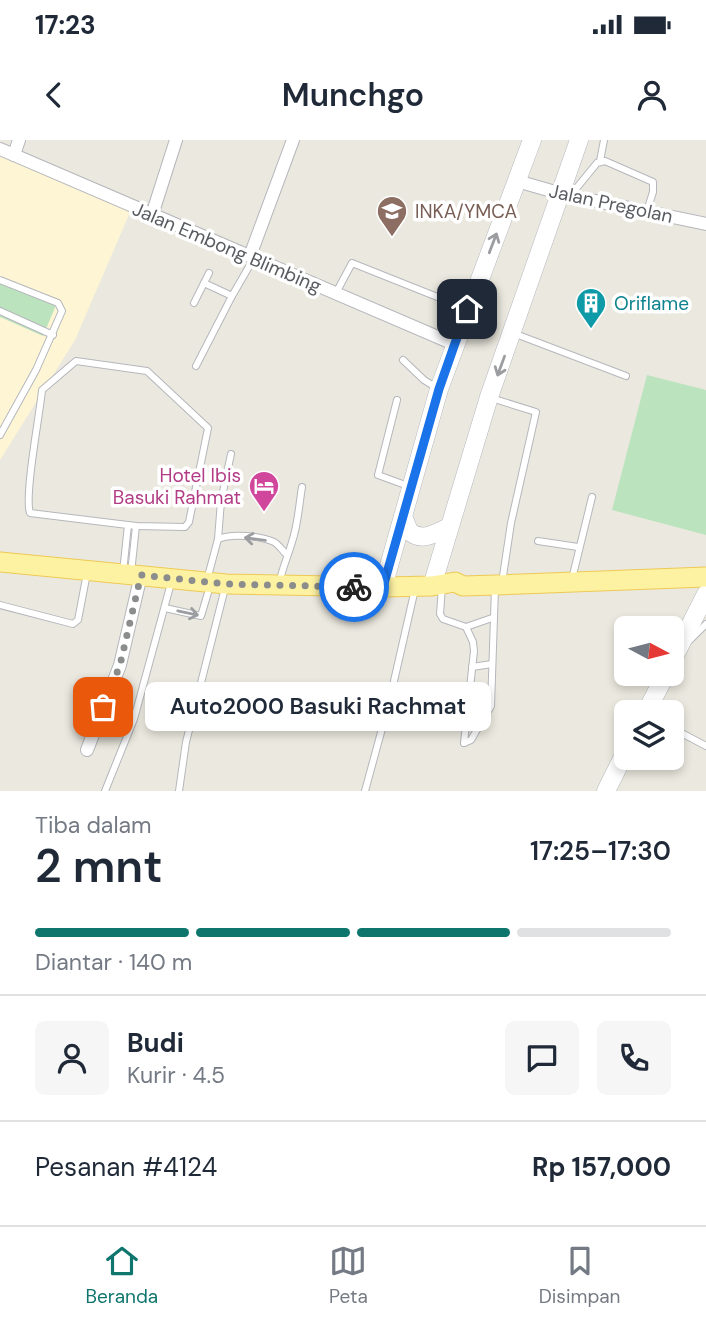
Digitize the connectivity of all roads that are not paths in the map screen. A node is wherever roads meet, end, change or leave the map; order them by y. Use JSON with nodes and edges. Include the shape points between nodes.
{"nodes":[{"id":1,"x":19,"y":140,"type":"edge"},
{"id":2,"x":176,"y":140,"type":"edge"},
{"id":3,"x":293,"y":140,"type":"edge"},
{"id":4,"x":532,"y":140,"type":"edge"},
{"id":5,"x":579,"y":140,"type":"edge"},
{"id":6,"x":604,"y":140,"type":"edge"},
{"id":7,"x":0,"y":149,"type":"edge"},
{"id":8,"x":14,"y":155,"type":"junction"},
{"id":9,"x":600,"y":161,"type":"junction"},
{"id":10,"x":517,"y":181,"type":"junction"},
{"id":11,"x":566,"y":195,"type":"junction"},
{"id":12,"x":647,"y":211,"type":"junction"},
{"id":13,"x":152,"y":215,"type":"junction"},
{"id":14,"x":706,"y":225,"type":"edge"},
{"id":15,"x":252,"y":257,"type":"junction"},
{"id":16,"x":209,"y":273,"type":"dead end"},
{"id":17,"x":0,"y":279,"type":"edge"},
{"id":18,"x":204,"y":283,"type":"junction"},
{"id":19,"x":335,"y":293,"type":"junction"},
{"id":20,"x":232,"y":296,"type":"junction"},
{"id":21,"x":194,"y":303,"type":"dead end"},
{"id":22,"x":467,"y":309,"type":"junction"},
{"id":23,"x":0,"y":311,"type":"edge"},
{"id":24,"x":513,"y":333,"type":"junction"},
{"id":25,"x":53,"y":335,"type":"junction"},
{"id":26,"x":454,"y":344,"type":"junction"},
{"id":27,"x":403,"y":360,"type":"dead end"},
{"id":28,"x":197,"y":366,"type":"dead end"},
{"id":29,"x":626,"y":376,"type":"dead end"},
{"id":30,"x":439,"y":389,"type":"junction"},
{"id":31,"x":489,"y":397,"type":"junction"},
{"id":32,"x":397,"y":400,"type":"dead end"},
{"id":33,"x":0,"y":435,"type":"edge"},
{"id":34,"x":231,"y":454,"type":"dead end"},
{"id":35,"x":302,"y":487,"type":"dead end"},
{"id":36,"x":413,"y":487,"type":"junction"},
{"id":37,"x":592,"y":497,"type":"dead end"},
{"id":38,"x":404,"y":519,"type":"junction"},
{"id":39,"x":132,"y":525,"type":"junction"},
{"id":40,"x":449,"y":527,"type":"junction"},
{"id":41,"x":218,"y":540,"type":"junction"},
{"id":42,"x":538,"y":541,"type":"dead end"},
{"id":43,"x":579,"y":547,"type":"junction"},
{"id":44,"x":286,"y":554,"type":"junction"},
{"id":45,"x":0,"y":562,"type":"edge"},
{"id":46,"x":706,"y":567,"type":"edge"},
{"id":47,"x":87,"y":571,"type":"junction"},
{"id":48,"x":131,"y":574,"type":"junction"},
{"id":49,"x":573,"y":575,"type":"junction"},
{"id":50,"x":706,"y":577,"type":"edge"},
{"id":51,"x":173,"y":578,"type":"junction"},
{"id":52,"x":500,"y":581,"type":"junction"},
{"id":53,"x":214,"y":583,"type":"junction"},
{"id":54,"x":436,"y":585,"type":"junction"},
{"id":55,"x":278,"y":586,"type":"junction"},
{"id":56,"x":383,"y":587,"type":"junction"},
{"id":57,"x":706,"y":594,"type":"edge"},
{"id":58,"x":0,"y":605,"type":"edge"},
{"id":59,"x":165,"y":608,"type":"junction"},
{"id":60,"x":492,"y":618,"type":"junction"},
{"id":61,"x":706,"y":624,"type":"edge"},
{"id":62,"x":466,"y":627,"type":"junction"},
{"id":63,"x":684,"y":637,"type":"edge"},
{"id":64,"x":684,"y":648,"type":"edge"},
{"id":65,"x":492,"y":664,"type":"junction"},
{"id":66,"x":472,"y":667,"type":"junction"},
{"id":67,"x":684,"y":734,"type":"edge"},
{"id":68,"x":706,"y":746,"type":"edge"},
{"id":69,"x":87,"y":750,"type":"dead end"},
{"id":70,"x":616,"y":770,"type":"edge"},
{"id":71,"x":105,"y":791,"type":"edge"},
{"id":72,"x":179,"y":791,"type":"edge"},
{"id":73,"x":367,"y":791,"type":"edge"},
{"id":74,"x":606,"y":791,"type":"edge"}],
"edges":[{"from":1,"to":8,"type":"street"},
{"from":2,"to":13,"type":"street"},
{"from":3,"to":15,"type":"street"},
{"from":4,"to":10,"type":"street"},
{"from":5,"to":11,"type":"street"},
{"from":6,"to":9,"type":"lane"},
{"from":7,"to":8,"type":"street","name":"Jalan Embong Blimbing"},
{"from":8,"to":13,"type":"street","name":"Jalan Embong Blimbing"},
{"from":9,"to":11,"type":"lane"},
{"from":9,"to":12,"type":"lane","via":[[653,182]]},
{"from":10,"to":11,"type":"street","name":"Jalan Pregolan"},
{"from":22,"to":10,"type":"street","one_way":true},
{"from":11,"to":12,"type":"street","name":"Jalan Pregolan"},
{"from":11,"to":24,"type":"street"},
{"from":12,"to":14,"type":"street","name":"Jalan Pregolan"},
{"from":13,"to":15,"type":"street","name":"Jalan Embong Blimbing"},
{"from":15,"to":19,"type":"street","name":"Jalan Embong Blimbing"},
{"from":15,"to":20,"type":"lane"},
{"from":16,"to":18,"type":"lane"},
{"from":17,"to":25,"type":"lane","via":[[62,307]]},
{"from":18,"to":20,"type":"lane"},
{"from":18,"to":21,"type":"lane"},
{"from":19,"to":22,"type":"lane","via":[[354,263]]},
{"from":19,"to":26,"type":"street","name":"Jalan Embong Blimbing"},
{"from":20,"to":28,"type":"lane"},
{"from":22,"to":26,"type":"street"},
{"from":23,"to":25,"type":"lane"},
{"from":24,"to":29,"type":"lane"},
{"from":24,"to":31,"type":"street","one_way":true},
{"from":25,"to":33,"type":"lane"},
{"from":26,"to":30,"type":"street"},
{"from":27,"to":30,"type":"lane"},
{"from":30,"to":36,"type":"street"},
{"from":31,"to":40,"type":"street"},
{"from":31,"to":52,"type":"lane","via":[[536,412]]},
{"from":32,"to":36,"type":"lane","via":[[378,475]]},
{"from":34,"to":41,"type":"lane"},
{"from":35,"to":44,"type":"lane","via":[[292,545]]},
{"from":36,"to":38,"type":"street"},
{"from":37,"to":43,"type":"lane"},
{"from":38,"to":40,"type":"street","via":[[409,531],[419,537]]},
{"from":38,"to":56,"type":"street"},
{"from":39,"to":39,"type":"lane","via":[[29,510],[43,390],[76,361],[147,370],[208,428],[189,522],[181,528]]},
{"from":39,"to":48,"type":"lane"},
{"from":40,"to":54,"type":"street"},
{"from":44,"to":41,"type":"lane","one_way":true,"via":[[277,543],[262,539],[233,536]]},
{"from":41,"to":53,"type":"lane"},
{"from":42,"to":43,"type":"lane"},
{"from":43,"to":49,"type":"lane"},
{"from":44,"to":55,"type":"lane"},
{"from":45,"to":47,"type":"main road"},
{"from":46,"to":49,"type":"main road"},
{"from":47,"to":48,"type":"main road"},
{"from":47,"to":58,"type":"lane","via":[[76,623]]},
{"from":48,"to":51,"type":"main road"},
{"from":48,"to":69,"type":"street","via":[[120,665]]},
{"from":49,"to":52,"type":"main road"},
{"from":50,"to":52,"type":"main road"},
{"from":51,"to":53,"type":"main road"},
{"from":51,"to":59,"type":"lane"},
{"from":52,"to":54,"type":"main road"},
{"from":52,"to":60,"type":"lane"},
{"from":53,"to":55,"type":"main road"},
{"from":59,"to":53,"type":"lane","one_way":true,"via":[[201,615]]},
{"from":53,"to":72,"type":"lane"},
{"from":54,"to":56,"type":"main road"},
{"from":54,"to":62,"type":"lane","via":[[441,617]]},
{"from":54,"to":73,"type":"lane","via":[[389,704]]},
{"from":55,"to":56,"type":"main road"},
{"from":57,"to":63,"type":"street"},
{"from":59,"to":71,"type":"lane","via":[[137,710]]},
{"from":60,"to":62,"type":"lane"},
{"from":60,"to":65,"type":"lane"},
{"from":61,"to":64,"type":"lane"},
{"from":62,"to":66,"type":"lane","via":[[473,642]]},
{"from":65,"to":66,"type":"lane"},
{"from":65,"to":66,"type":"lane","via":[[491,706],[464,744]]},
{"from":67,"to":68,"type":"lane"},
{"from":70,"to":74,"type":"street"}]}
